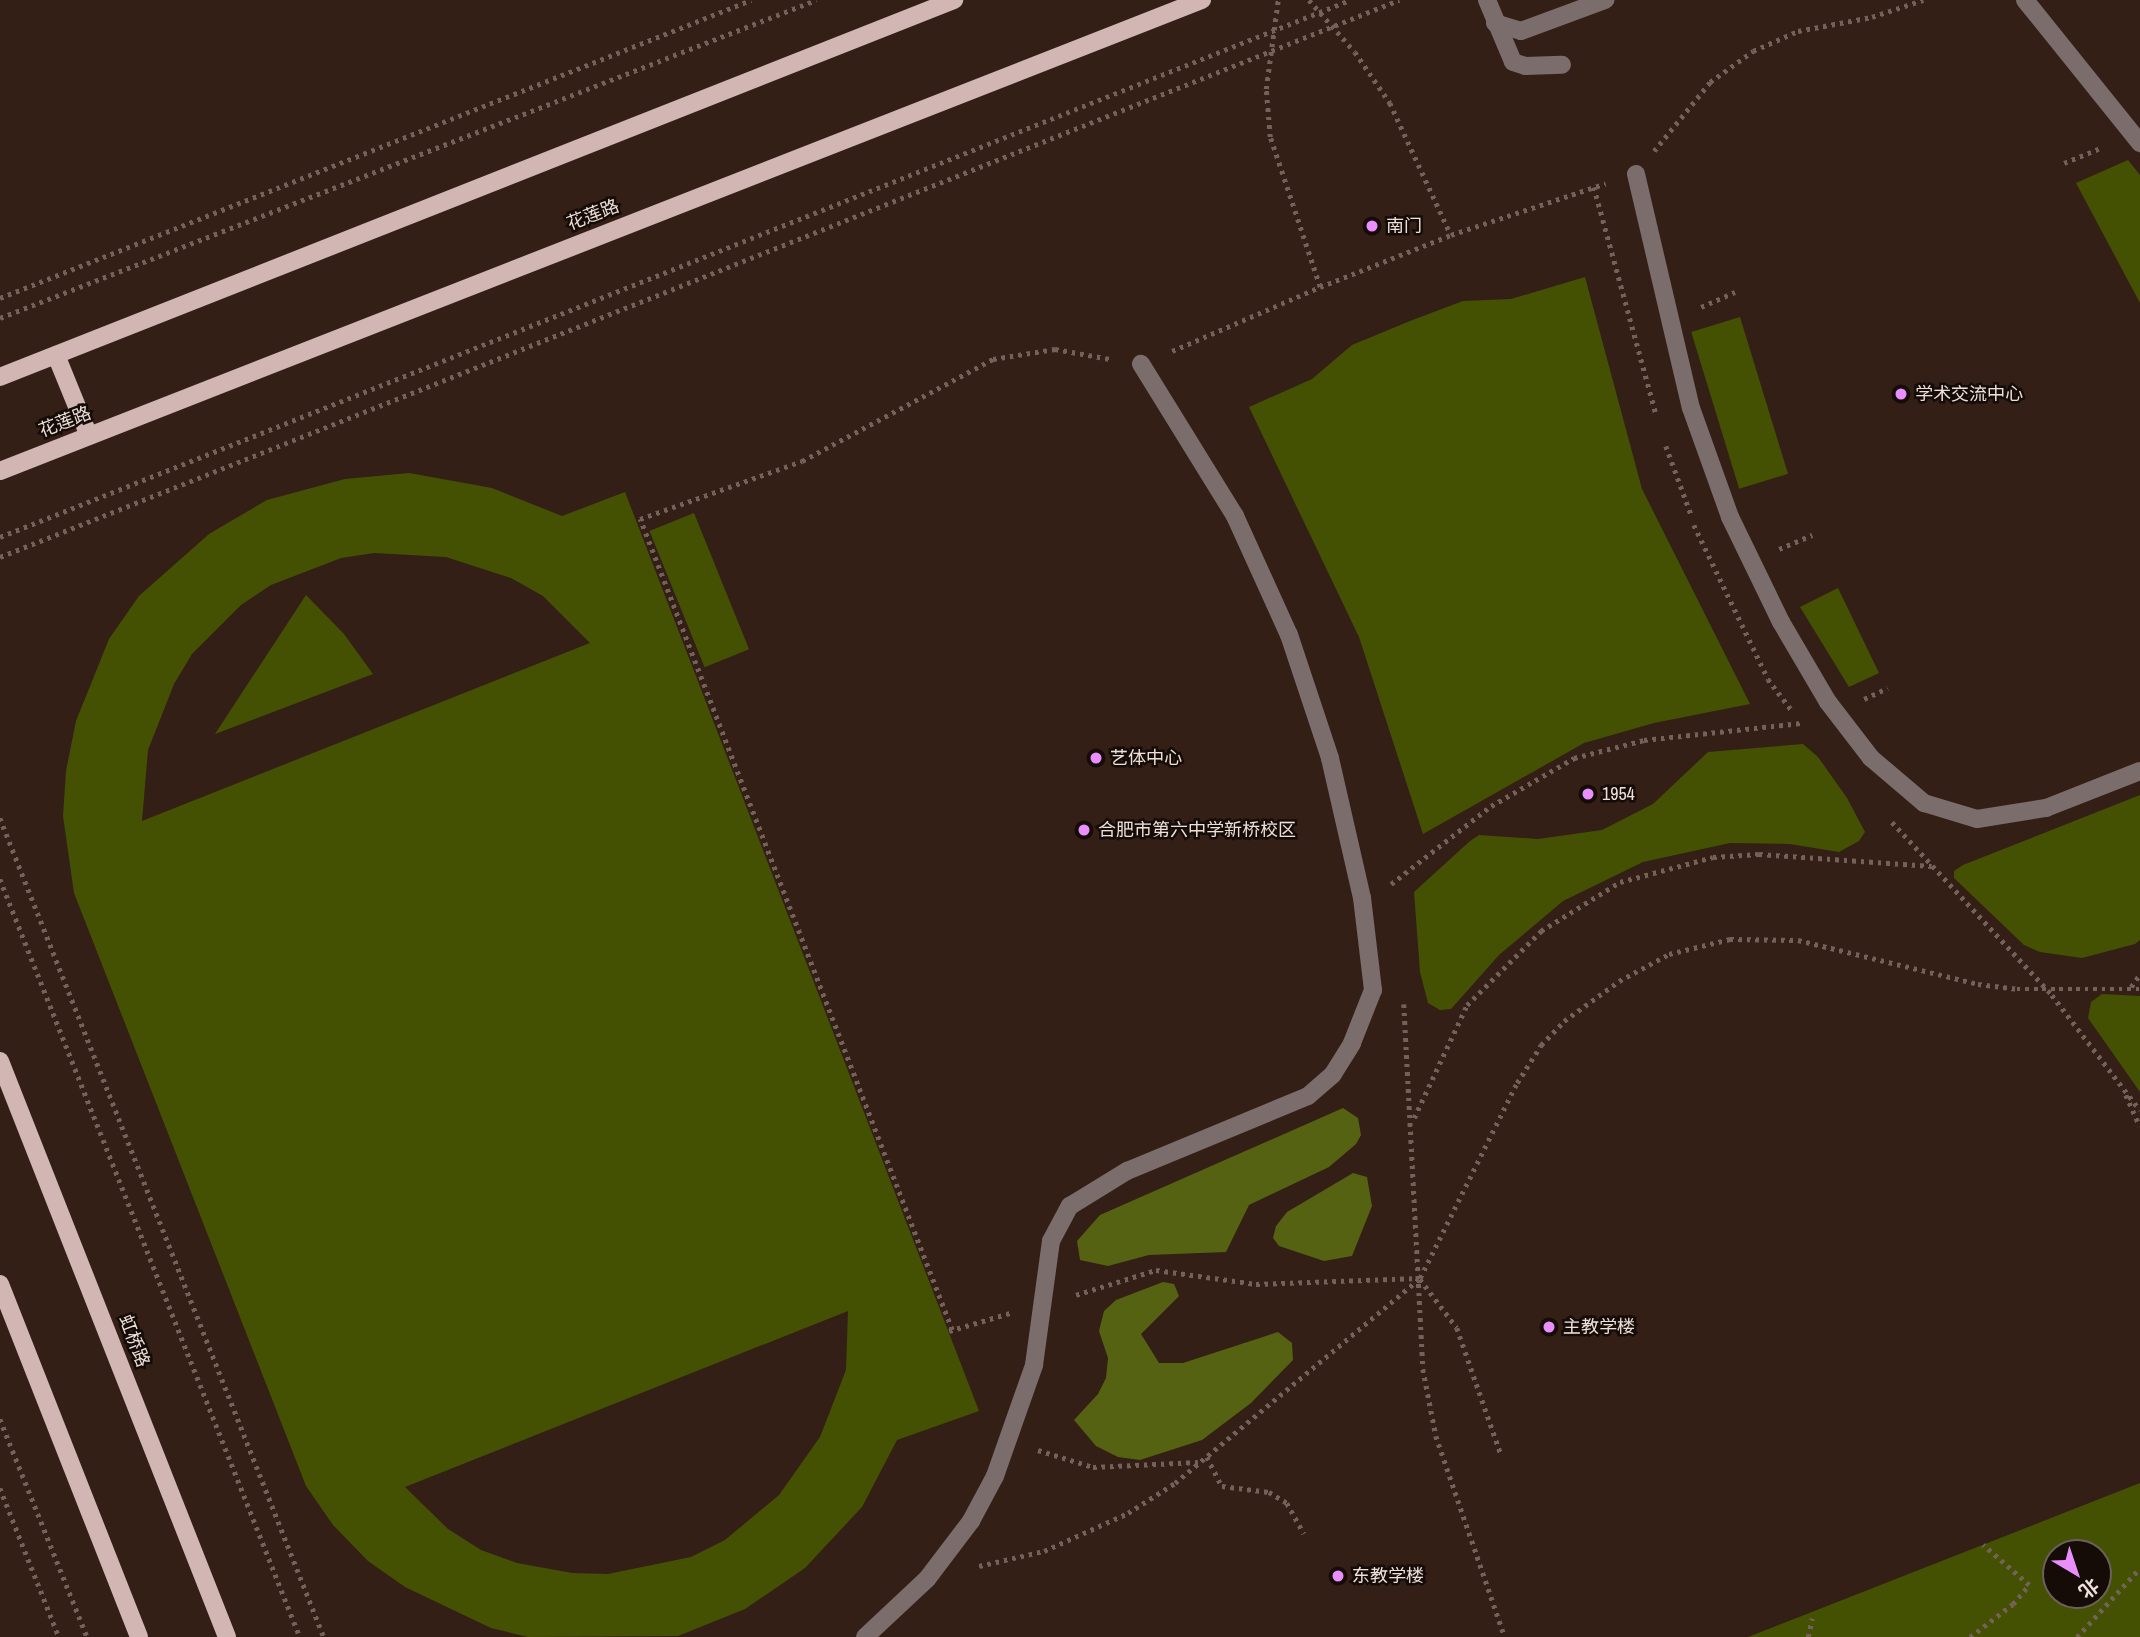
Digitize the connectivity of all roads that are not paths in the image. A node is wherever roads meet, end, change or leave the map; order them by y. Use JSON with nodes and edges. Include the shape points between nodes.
{"nodes":[{"id":1,"x":954,"y":0,"type":"edge"},
{"id":2,"x":1202,"y":0,"type":"edge"},
{"id":3,"x":1487,"y":0,"type":"edge"},
{"id":4,"x":1605,"y":0,"type":"edge"},
{"id":5,"x":2025,"y":0,"type":"edge"},
{"id":6,"x":1495,"y":23,"type":"junction"},
{"id":7,"x":1562,"y":65,"type":"dead end"},
{"id":8,"x":2140,"y":143,"type":"edge"},
{"id":9,"x":1636,"y":174,"type":"road end"},
{"id":10,"x":56,"y":355,"type":"junction"},
{"id":11,"x":1141,"y":364,"type":"road end"},
{"id":12,"x":0,"y":377,"type":"edge"},
{"id":13,"x":89,"y":436,"type":"junction"},
{"id":14,"x":0,"y":471,"type":"edge"},
{"id":15,"x":2140,"y":771,"type":"edge"},
{"id":16,"x":0,"y":1061,"type":"edge"},
{"id":17,"x":0,"y":1284,"type":"edge"},
{"id":18,"x":139,"y":1637,"type":"edge"},
{"id":19,"x":227,"y":1637,"type":"edge"},
{"id":20,"x":865,"y":1637,"type":"edge"}],
"edges":[{"from":1,"to":10,"type":"main road"},
{"from":2,"to":13,"type":"main road","name":"花莲路"},
{"from":3,"to":6,"type":"lane"},
{"from":4,"to":6,"type":"lane","via":[[1521,31]]},
{"from":5,"to":8,"type":"lane"},
{"from":6,"to":7,"type":"lane","via":[[1513,62]]},
{"from":9,"to":15,"type":"lane","via":[[1690,408],[1730,517],[1787,634],[1828,702],[1871,758],[1924,803],[1977,819],[2046,808]]},
{"from":10,"to":12,"type":"main road"},
{"from":10,"to":13,"type":"main road"},
{"from":11,"to":20,"type":"lane","via":[[1236,516],[1289,635],[1330,758],[1362,898],[1373,990],[1343,1058],[1308,1096],[1116,1176],[1070,1206],[1051,1241],[1034,1365],[1010,1443],[985,1499],[927,1579]]},
{"from":13,"to":14,"type":"main road","name":"花莲路"},
{"from":16,"to":19,"type":"main road","name":"虹桥路"},
{"from":17,"to":18,"type":"main road"}]}
